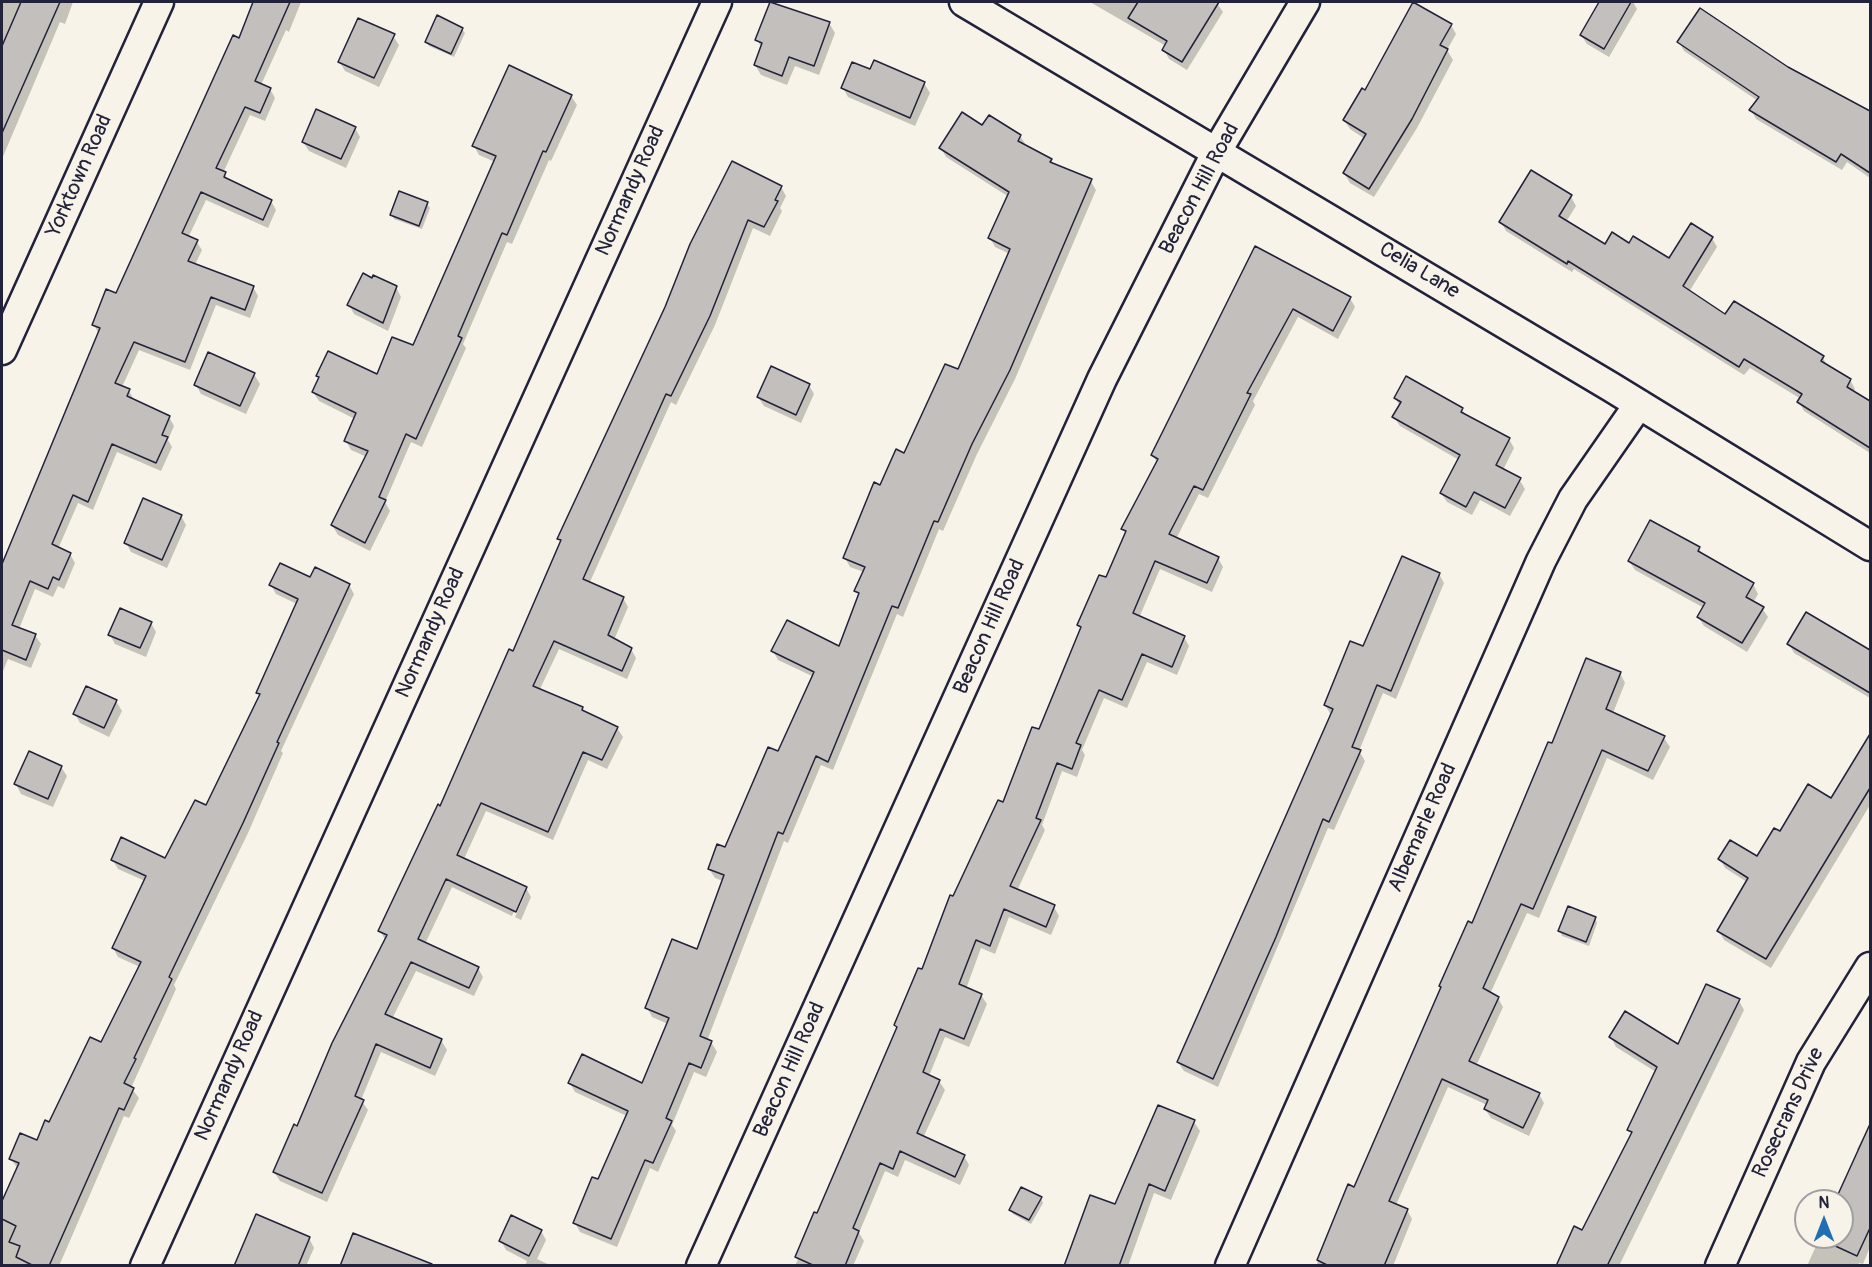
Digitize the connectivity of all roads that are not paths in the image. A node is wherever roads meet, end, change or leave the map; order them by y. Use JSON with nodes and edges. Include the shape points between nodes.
{"nodes":[{"id":1,"x":159,"y":2,"type":"edge"},
{"id":2,"x":717,"y":2,"type":"edge"},
{"id":3,"x":964,"y":2,"type":"edge"},
{"id":4,"x":1305,"y":2,"type":"edge"},
{"id":5,"x":1217,"y":151,"type":"junction"},
{"id":6,"x":2,"y":350,"type":"edge"},
{"id":7,"x":1639,"y":404,"type":"junction"},
{"id":8,"x":1870,"y":546,"type":"edge"},
{"id":9,"x":1870,"y":966,"type":"edge"},
{"id":10,"x":145,"y":1266,"type":"edge"},
{"id":11,"x":701,"y":1266,"type":"edge"},
{"id":12,"x":1230,"y":1266,"type":"edge"},
{"id":13,"x":1720,"y":1266,"type":"edge"}],
"edges":[{"from":1,"to":6,"type":"street","name":"Yorktown Road"},
{"from":2,"to":10,"type":"street","name":"Normandy Road"},
{"from":3,"to":5,"type":"street","name":"Celia Lane"},
{"from":4,"to":5,"type":"street","name":"Beacon Hill Road"},
{"from":5,"to":7,"type":"street","name":"Celia Lane"},
{"from":5,"to":11,"type":"street","name":"Beacon Hill Road","via":[[1102,379]]},
{"from":7,"to":8,"type":"street","name":"Celia Lane"},
{"from":7,"to":12,"type":"street","name":"Albemarle Road","via":[[1579,489],[1541,561]]},
{"from":9,"to":13,"type":"street","name":"Rosecrans Drive","via":[[1811,1062]]}]}
